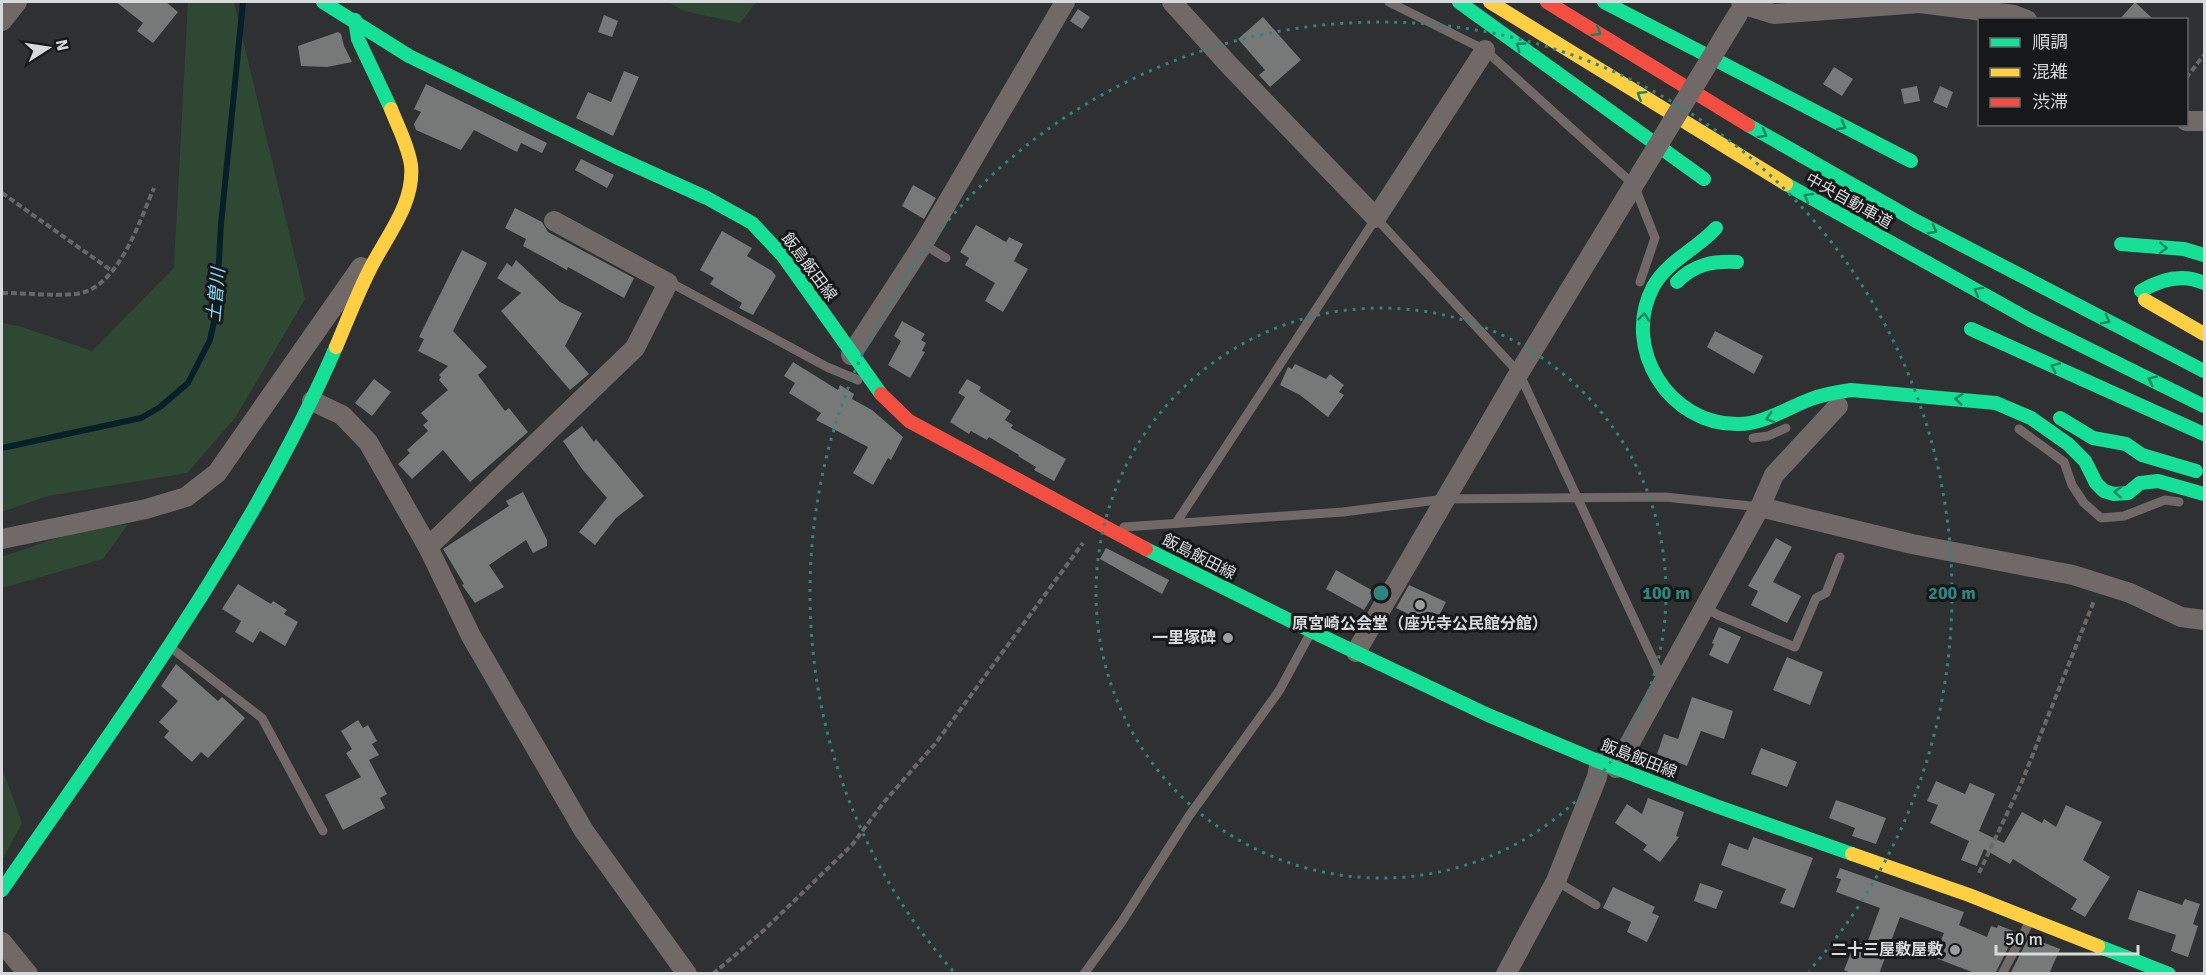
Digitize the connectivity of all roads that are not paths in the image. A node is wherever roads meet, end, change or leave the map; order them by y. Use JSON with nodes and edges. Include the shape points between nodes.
{"nodes":[{"id":1,"x":17,"y":2,"type":"edge"},
{"id":2,"x":323,"y":2,"type":"edge"},
{"id":3,"x":1065,"y":2,"type":"edge"},
{"id":4,"x":1172,"y":2,"type":"edge"},
{"id":5,"x":1389,"y":2,"type":"edge"},
{"id":6,"x":1459,"y":2,"type":"edge"},
{"id":7,"x":1490,"y":2,"type":"edge"},
{"id":8,"x":1547,"y":2,"type":"edge"},
{"id":9,"x":1604,"y":2,"type":"edge"},
{"id":10,"x":1919,"y":2,"type":"edge"},
{"id":11,"x":1740,"y":6,"type":"edge"},
{"id":12,"x":353,"y":11,"type":"edge"},
{"id":13,"x":2022,"y":18,"type":"edge"},
{"id":14,"x":2,"y":21,"type":"edge"},
{"id":15,"x":1485,"y":50,"type":"junction"},
{"id":16,"x":2188,"y":121,"type":"edge"},
{"id":17,"x":2205,"y":121,"type":"edge"},
{"id":18,"x":1911,"y":161,"type":"dead end"},
{"id":19,"x":1638,"y":179,"type":"junction"},
{"id":20,"x":1704,"y":179,"type":"dead end"},
{"id":21,"x":404,"y":206,"type":"junction"},
{"id":22,"x":1376,"y":218,"type":"junction"},
{"id":23,"x":554,"y":221,"type":"dead end"},
{"id":24,"x":1716,"y":228,"type":"dead end"},
{"id":25,"x":923,"y":244,"type":"junction"},
{"id":26,"x":2121,"y":244,"type":"dead end"},
{"id":27,"x":2205,"y":255,"type":"edge"},
{"id":28,"x":946,"y":258,"type":"dead end"},
{"id":29,"x":1737,"y":261,"type":"dead end"},
{"id":30,"x":668,"y":283,"type":"junction"},
{"id":31,"x":2205,"y":283,"type":"edge"},
{"id":32,"x":1669,"y":294,"type":"dead end"},
{"id":33,"x":1635,"y":295,"type":"dead end"},
{"id":34,"x":1971,"y":328,"type":"dead end"},
{"id":35,"x":2205,"y":334,"type":"edge"},
{"id":36,"x":851,"y":355,"type":"junction"},
{"id":37,"x":2205,"y":371,"type":"edge"},
{"id":38,"x":1519,"y":373,"type":"junction"},
{"id":39,"x":873,"y":385,"type":"junction"},
{"id":40,"x":312,"y":401,"type":"junction"},
{"id":41,"x":1843,"y":406,"type":"joint"},
{"id":42,"x":2205,"y":406,"type":"edge"},
{"id":43,"x":2045,"y":407,"type":"dead end"},
{"id":44,"x":1818,"y":414,"type":"dead end"},
{"id":45,"x":1798,"y":422,"type":"dead end"},
{"id":46,"x":2009,"y":424,"type":"dead end"},
{"id":47,"x":2205,"y":434,"type":"edge"},
{"id":48,"x":1745,"y":439,"type":"dead end"},
{"id":49,"x":2142,"y":455,"type":"junction"},
{"id":50,"x":2205,"y":474,"type":"edge"},
{"id":51,"x":2144,"y":475,"type":"junction"},
{"id":52,"x":2205,"y":494,"type":"edge"},
{"id":53,"x":1577,"y":498,"type":"junction"},
{"id":54,"x":1445,"y":499,"type":"junction"},
{"id":55,"x":2189,"y":504,"type":"dead end"},
{"id":56,"x":1760,"y":507,"type":"junction"},
{"id":57,"x":1176,"y":523,"type":"junction"},
{"id":58,"x":1101,"y":526,"type":"junction"},
{"id":59,"x":2,"y":539,"type":"edge"},
{"id":60,"x":428,"y":547,"type":"junction"},
{"id":61,"x":1840,"y":557,"type":"dead end"},
{"id":62,"x":1704,"y":607,"type":"junction"},
{"id":63,"x":2205,"y":620,"type":"edge"},
{"id":64,"x":1311,"y":632,"type":"junction"},
{"id":65,"x":168,"y":646,"type":"junction"},
{"id":66,"x":1356,"y":652,"type":"junction"},
{"id":67,"x":1663,"y":681,"type":"junction"},
{"id":68,"x":1608,"y":765,"type":"junction"},
{"id":69,"x":323,"y":831,"type":"dead end"},
{"id":70,"x":1556,"y":881,"type":"junction"},
{"id":71,"x":2,"y":890,"type":"edge"},
{"id":72,"x":1596,"y":905,"type":"dead end"},
{"id":73,"x":2030,"y":921,"type":"junction"},
{"id":74,"x":2,"y":942,"type":"edge"},
{"id":75,"x":28,"y":974,"type":"edge"},
{"id":76,"x":687,"y":974,"type":"edge"},
{"id":77,"x":1083,"y":974,"type":"edge"},
{"id":78,"x":1506,"y":974,"type":"edge"},
{"id":79,"x":2002,"y":974,"type":"edge"},
{"id":80,"x":2169,"y":974,"type":"edge"}],
"edges":[{"from":1,"to":14,"type":"street"},
{"from":2,"to":12,"type":"main road","name":"飯島飯田線"},
{"from":3,"to":25,"type":"street"},
{"from":4,"to":22,"type":"street"},
{"from":5,"to":15,"type":"lane"},
{"from":20,"to":6,"type":"main road","one_way":true},
{"from":42,"to":7,"type":"main road","name":"中央自動車道","one_way":true,"via":[[2030,320],[1792,188]]},
{"from":8,"to":37,"type":"main road","name":"中央自動車道","one_way":true,"via":[[1732,116],[1906,215]]},
{"from":9,"to":18,"type":"main road","one_way":true},
{"from":10,"to":11,"type":"street","via":[[1774,14]]},
{"from":10,"to":13,"type":"street"},
{"from":11,"to":19,"type":"street","bridge":true},
{"from":12,"to":21,"type":"main road","via":[[358,39],[412,162],[413,178]]},
{"from":12,"to":36,"type":"main road","name":"飯島飯田線","via":[[409,56],[752,223],[783,256]]},
{"from":15,"to":19,"type":"lane"},
{"from":15,"to":22,"type":"street"},
{"from":16,"to":17,"type":"street"},
{"from":19,"to":33,"type":"lane","via":[[1655,238]]},
{"from":19,"to":38,"type":"street"},
{"from":21,"to":40,"type":"main road","via":[[372,265]]},
{"from":21,"to":59,"type":"street","via":[[218,473],[186,497]]},
{"from":22,"to":38,"type":"lane"},
{"from":22,"to":57,"type":"lane"},
{"from":23,"to":30,"type":"street"},
{"from":51,"to":24,"type":"main road","one_way":true,"via":[[2128,493],[2101,489],[2095,482],[2093,466],[2077,452],[2024,414],[1996,403],[1850,390],[1821,395],[1776,417],[1732,425],[1689,411],[1655,377],[1645,351],[1644,311],[1648,296],[1672,261],[1708,238]]},
{"from":25,"to":28,"type":"lane"},
{"from":25,"to":36,"type":"street"},
{"from":26,"to":27,"type":"main road","one_way":true,"via":[[2193,250]]},
{"from":29,"to":32,"type":"main road","via":[[1714,261],[1691,268]]},
{"from":30,"to":39,"type":"lane","via":[[827,367]]},
{"from":30,"to":60,"type":"street","via":[[635,348]]},
{"from":31,"to":35,"type":"main road","via":[[2171,279],[2152,283],[2143,295]]},
{"from":47,"to":34,"type":"main road","one_way":true},
{"from":36,"to":39,"type":"main road","name":"飯島飯田線"},
{"from":38,"to":53,"type":"lane"},
{"from":38,"to":54,"type":"street"},
{"from":39,"to":58,"type":"main road","name":"飯島飯田線","via":[[909,420]]},
{"from":40,"to":60,"type":"street","via":[[342,415],[368,442]]},
{"from":40,"to":65,"type":"main road","via":[[244,524]]},
{"from":41,"to":44,"type":"lane"},
{"from":41,"to":56,"type":"street","via":[[1774,475]]},
{"from":43,"to":49,"type":"main road","via":[[2106,446],[2125,443]]},
{"from":45,"to":48,"type":"lane","via":[[1768,436]]},
{"from":46,"to":55,"type":"lane","via":[[2064,462],[2072,485],[2101,518],[2124,516],[2165,500]]},
{"from":49,"to":50,"type":"main road"},
{"from":49,"to":51,"type":"lane"},
{"from":51,"to":52,"type":"main road"},
{"from":53,"to":54,"type":"lane"},
{"from":53,"to":56,"type":"lane","via":[[1665,496]]},
{"from":53,"to":67,"type":"lane"},
{"from":54,"to":57,"type":"lane","via":[[1343,513]]},
{"from":54,"to":66,"type":"street"},
{"from":56,"to":62,"type":"street"},
{"from":56,"to":63,"type":"street","via":[[1912,544],[2073,575],[2130,593],[2181,617]]},
{"from":57,"to":58,"type":"lane"},
{"from":58,"to":64,"type":"main road","name":"飯島飯田線"},
{"from":60,"to":76,"type":"street","via":[[471,636],[584,831]]},
{"from":61,"to":62,"type":"lane","via":[[1826,593],[1816,598],[1795,647]]},
{"from":62,"to":67,"type":"street"},
{"from":64,"to":66,"type":"main road","name":"飯島飯田線"},
{"from":64,"to":77,"type":"lane","via":[[1279,691]]},
{"from":65,"to":69,"type":"lane","via":[[262,718]]},
{"from":65,"to":71,"type":"main road"},
{"from":66,"to":68,"type":"main road","name":"飯島飯田線","via":[[1488,715]]},
{"from":67,"to":68,"type":"street"},
{"from":68,"to":70,"type":"street","via":[[1597,777]]},
{"from":68,"to":73,"type":"main road","name":"飯島飯田線","via":[[1969,895]]},
{"from":70,"to":72,"type":"lane"},
{"from":70,"to":78,"type":"street"},
{"from":73,"to":79,"type":"lane"},
{"from":73,"to":80,"type":"main road","name":"飯島飯田線"},
{"from":74,"to":75,"type":"street"}]}
